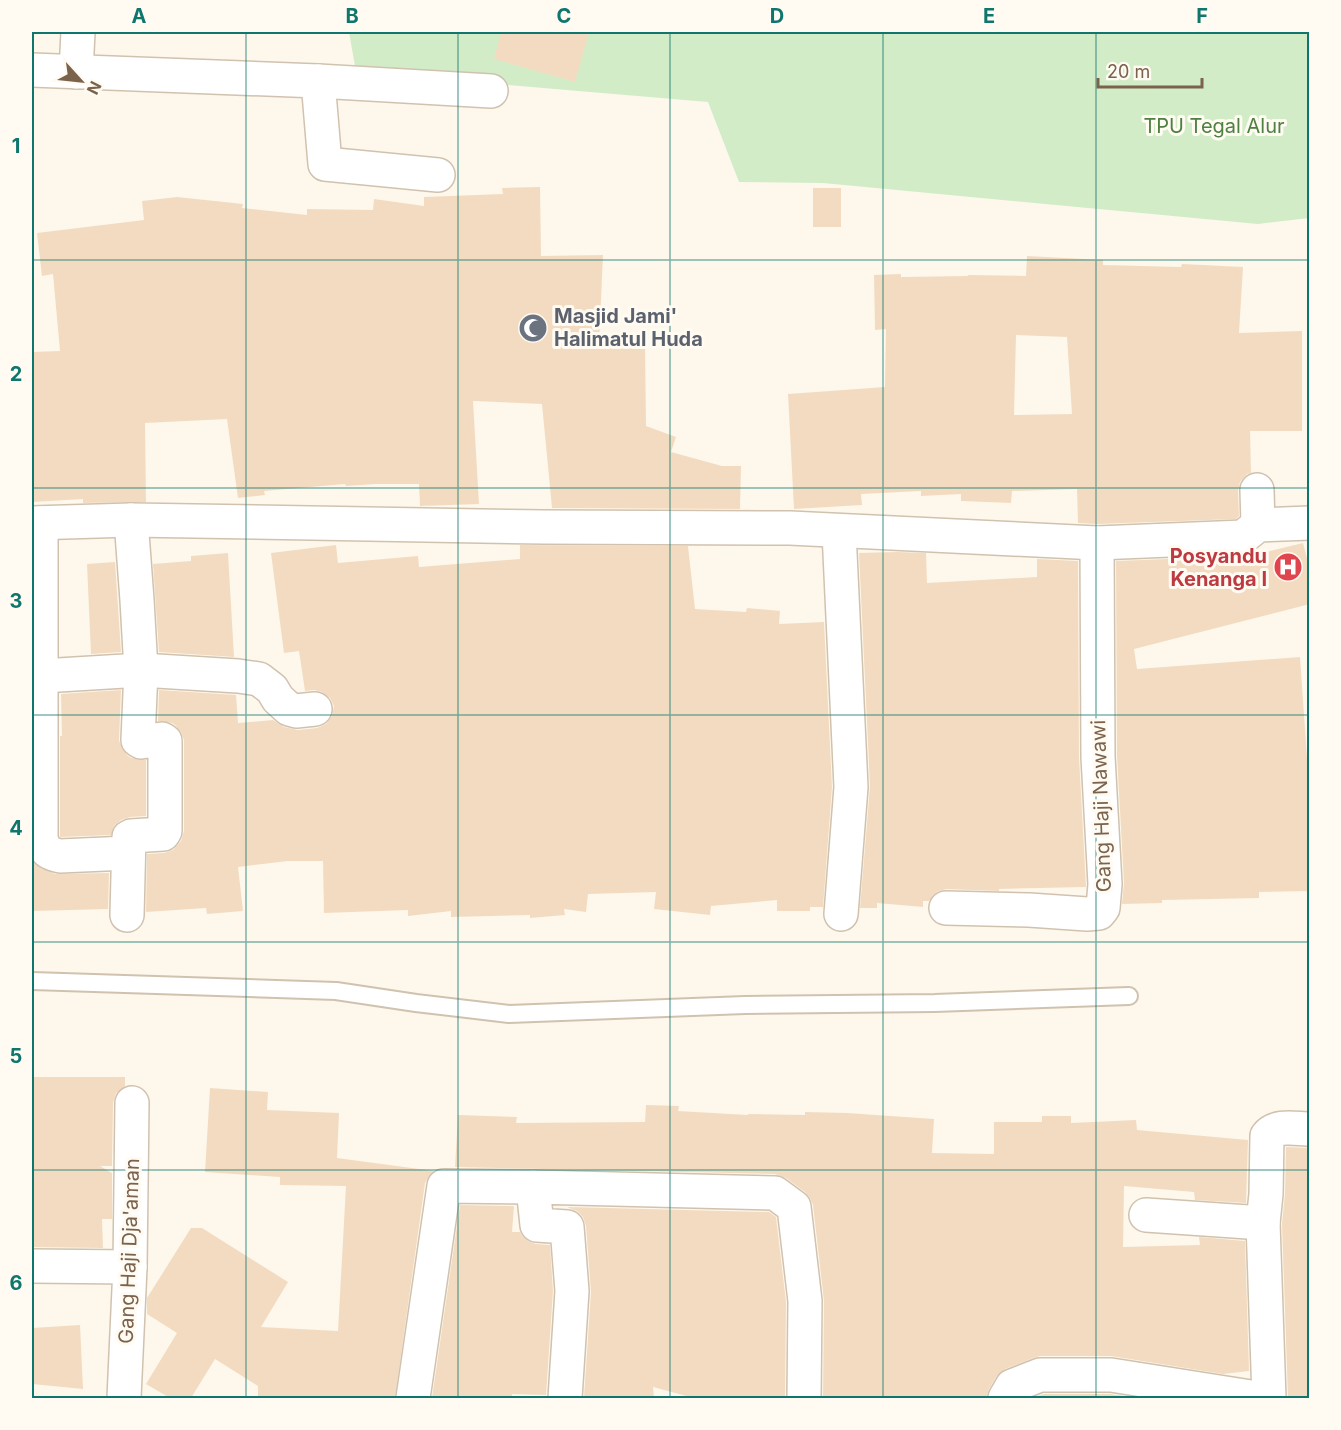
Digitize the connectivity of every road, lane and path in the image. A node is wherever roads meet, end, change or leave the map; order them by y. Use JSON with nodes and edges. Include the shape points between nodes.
{"nodes":[{"id":1,"x":78,"y":32,"type":"edge"},
{"id":2,"x":32,"y":70,"type":"edge"},
{"id":3,"x":76,"y":72,"type":"junction"},
{"id":4,"x":318,"y":81,"type":"junction"},
{"id":5,"x":491,"y":91,"type":"dead end"},
{"id":6,"x":438,"y":175,"type":"dead end"},
{"id":7,"x":1257,"y":490,"type":"dead end"},
{"id":8,"x":131,"y":519,"type":"junction"},
{"id":9,"x":36,"y":523,"type":"edge"},
{"id":10,"x":1310,"y":523,"type":"edge"},
{"id":11,"x":1258,"y":525,"type":"junction"},
{"id":12,"x":839,"y":532,"type":"junction"},
{"id":13,"x":1096,"y":543,"type":"junction"},
{"id":14,"x":141,"y":670,"type":"junction"},
{"id":15,"x":42,"y":676,"type":"junction"},
{"id":16,"x":315,"y":709,"type":"dead end"},
{"id":17,"x":128,"y":853,"type":"junction"},
{"id":18,"x":946,"y":908,"type":"dead end"},
{"id":19,"x":841,"y":914,"type":"dead end"},
{"id":20,"x":127,"y":915,"type":"dead end"},
{"id":21,"x":32,"y":981,"type":"edge"},
{"id":22,"x":1129,"y":996,"type":"dead end"},
{"id":23,"x":132,"y":1103,"type":"dead end"},
{"id":24,"x":1310,"y":1129,"type":"edge"},
{"id":25,"x":533,"y":1186,"type":"junction"},
{"id":26,"x":1146,"y":1215,"type":"dead end"},
{"id":27,"x":1263,"y":1223,"type":"junction"},
{"id":28,"x":32,"y":1266,"type":"edge"},
{"id":29,"x":130,"y":1267,"type":"junction"},
{"id":30,"x":124,"y":1398,"type":"edge"},
{"id":31,"x":413,"y":1398,"type":"edge"},
{"id":32,"x":565,"y":1398,"type":"edge"},
{"id":33,"x":804,"y":1398,"type":"edge"},
{"id":34,"x":1005,"y":1398,"type":"edge"},
{"id":35,"x":1257,"y":1398,"type":"edge"},
{"id":36,"x":1269,"y":1398,"type":"edge"}],
"edges":[{"from":1,"to":3,"type":"street"},
{"from":2,"to":3,"type":"street"},
{"from":3,"to":4,"type":"street"},
{"from":4,"to":5,"type":"street"},
{"from":4,"to":6,"type":"street","via":[[325,164]]},
{"from":7,"to":11,"type":"street"},
{"from":8,"to":9,"type":"street"},
{"from":8,"to":12,"type":"street","via":[[790,528]]},
{"from":8,"to":14,"type":"street"},
{"from":9,"to":15,"type":"street"},
{"from":10,"to":11,"type":"street"},
{"from":11,"to":13,"type":"street","via":[[1243,537]]},
{"from":12,"to":13,"type":"street"},
{"from":12,"to":19,"type":"street","via":[[851,787]]},
{"from":13,"to":18,"type":"street","name":"Gang Haji Nawawi","via":[[1103,908],[1099,913],[1087,914]]},
{"from":14,"to":15,"type":"street"},
{"from":14,"to":16,"type":"street","via":[[259,679],[289,709]]},
{"from":14,"to":17,"type":"street","via":[[138,740],[165,741],[165,831],[129,837]]},
{"from":15,"to":17,"type":"street","via":[[41,840],[46,851],[60,856]]},
{"from":17,"to":20,"type":"street"},
{"from":21,"to":22,"type":"lane","via":[[336,991],[509,1014]]},
{"from":23,"to":29,"type":"street","name":"Gang Haji Dja'aman"},
{"from":24,"to":27,"type":"street","via":[[1276,1129],[1267,1136]]},
{"from":25,"to":31,"type":"street","via":[[444,1186]]},
{"from":25,"to":32,"type":"street","via":[[537,1225],[567,1227],[572,1291]]},
{"from":25,"to":33,"type":"street","via":[[775,1193],[794,1207],[805,1302]]},
{"from":26,"to":27,"type":"street"},
{"from":27,"to":36,"type":"street"},
{"from":28,"to":29,"type":"street"},
{"from":29,"to":30,"type":"street","name":"Gang Haji Dja'aman"},
{"from":34,"to":35,"type":"street","via":[[1012,1386],[1040,1375],[1111,1375]]}]}
